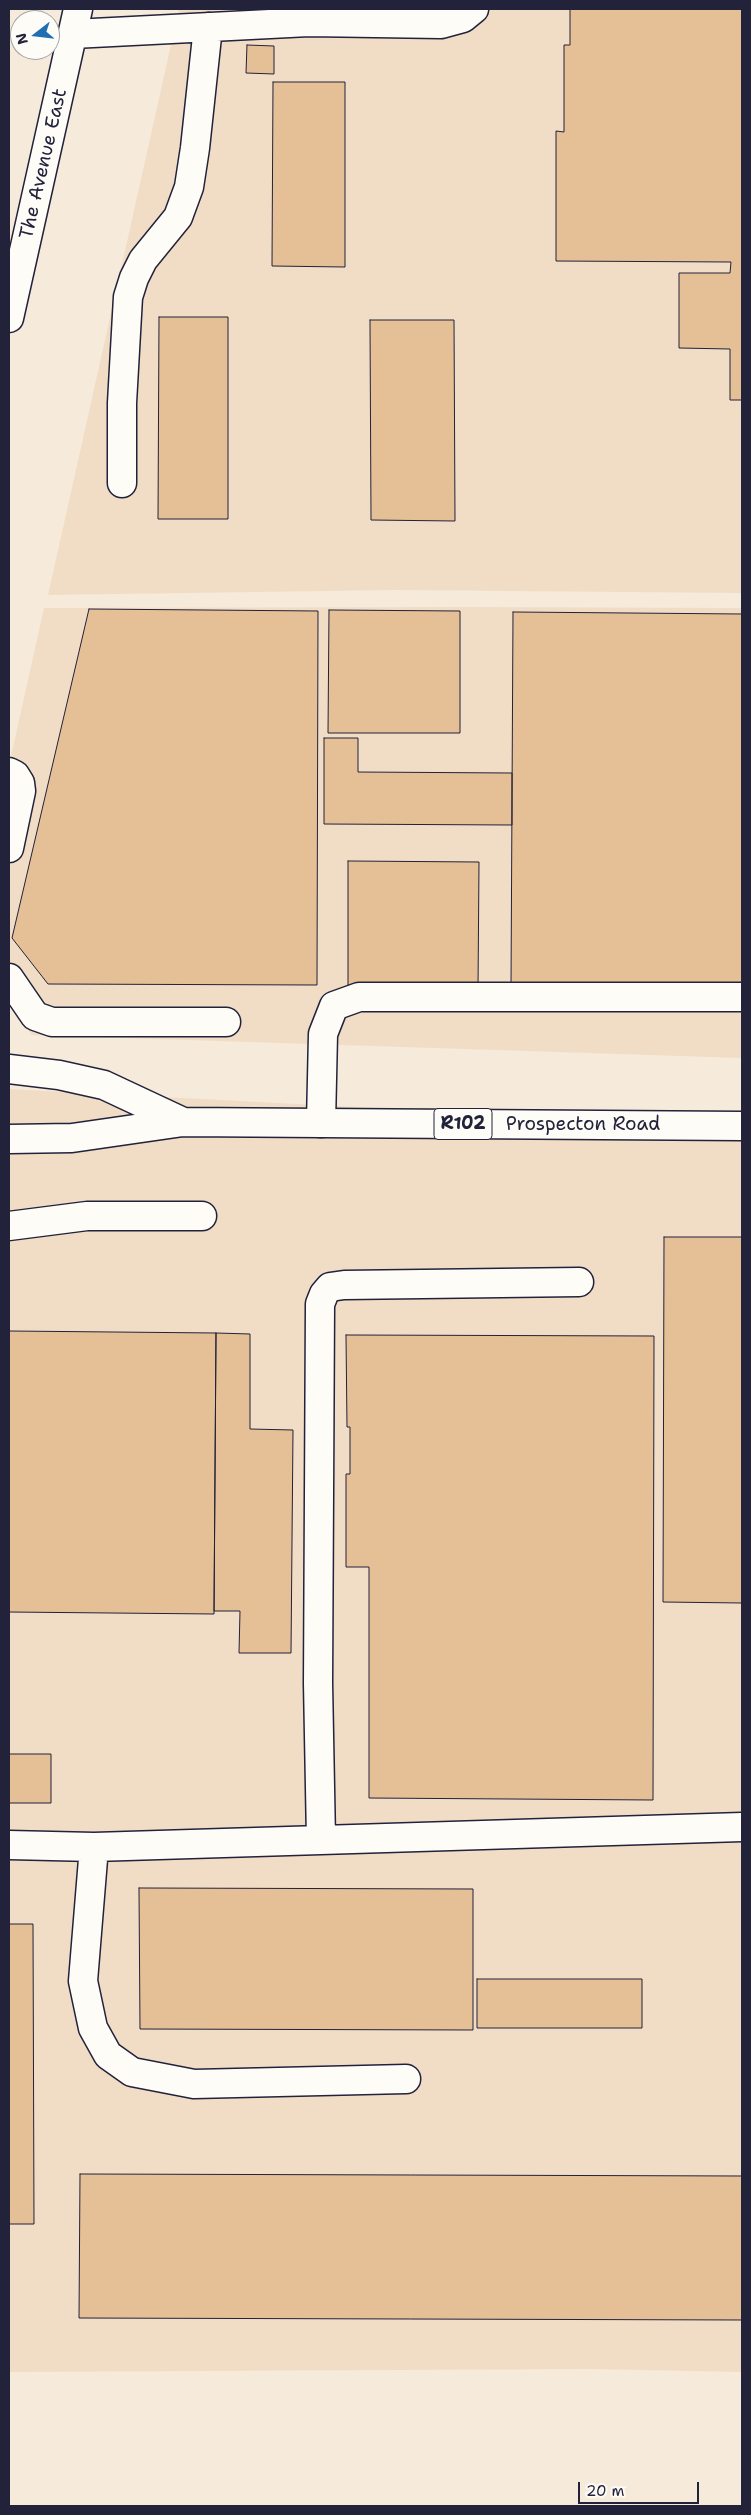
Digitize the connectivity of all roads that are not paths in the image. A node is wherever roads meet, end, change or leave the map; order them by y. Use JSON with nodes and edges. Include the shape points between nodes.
{"nodes":[{"id":1,"x":474,"y":9,"type":"edge"},
{"id":2,"x":225,"y":20,"type":"edge"},
{"id":3,"x":76,"y":21,"type":"edge"},
{"id":4,"x":19,"y":225,"type":"edge"},
{"id":5,"x":9,"y":318,"type":"edge"},
{"id":6,"x":122,"y":483,"type":"dead end"},
{"id":7,"x":9,"y":772,"type":"edge"},
{"id":8,"x":9,"y":848,"type":"edge"},
{"id":9,"x":9,"y":978,"type":"edge"},
{"id":10,"x":742,"y":998,"type":"edge"},
{"id":11,"x":226,"y":1022,"type":"dead end"},
{"id":12,"x":12,"y":1067,"type":"edge"},
{"id":13,"x":184,"y":1122,"type":"junction"},
{"id":14,"x":321,"y":1123,"type":"junction"},
{"id":15,"x":742,"y":1126,"type":"edge"},
{"id":16,"x":9,"y":1139,"type":"edge"},
{"id":17,"x":202,"y":1216,"type":"dead end"},
{"id":18,"x":9,"y":1226,"type":"edge"},
{"id":19,"x":579,"y":1282,"type":"dead end"},
{"id":20,"x":742,"y":1827,"type":"edge"},
{"id":21,"x":321,"y":1840,"type":"junction"},
{"id":22,"x":9,"y":1845,"type":"edge"},
{"id":23,"x":94,"y":1847,"type":"junction"},
{"id":24,"x":406,"y":2079,"type":"dead end"}],
"edges":[{"from":1,"to":2,"type":"main road","via":[[463,18],[441,24]]},
{"from":2,"to":3,"type":"main road"},
{"from":2,"to":6,"type":"main road","via":[[189,187],[178,217],[143,260],[128,297],[122,403]]},
{"from":3,"to":4,"type":"main road","name":"The Avenue East"},
{"from":4,"to":5,"type":"main road","name":"The Avenue East"},
{"from":7,"to":8,"type":"main road","via":[[20,783],[21,792]]},
{"from":9,"to":11,"type":"main road","via":[[35,1016],[52,1022]]},
{"from":10,"to":14,"type":"main road","via":[[359,997],[334,1006],[323,1034]]},
{"from":12,"to":13,"type":"main road","number":"R102","via":[[104,1084]]},
{"from":13,"to":14,"type":"main road","name":"Prospecton Road","number":"R102"},
{"from":13,"to":16,"type":"main road","number":"R102","via":[[72,1138]]},
{"from":14,"to":15,"type":"main road","name":"Prospecton Road","number":"R102"},
{"from":17,"to":18,"type":"main road","via":[[87,1216]]},
{"from":19,"to":21,"type":"main road","via":[[344,1285],[330,1288],[324,1294],[320,1304],[318,1653]]},
{"from":20,"to":21,"type":"main road"},
{"from":21,"to":23,"type":"main road"},
{"from":22,"to":23,"type":"main road"},
{"from":23,"to":24,"type":"main road","via":[[83,1981],[92,2028],[108,2055],[132,2072],[194,2084]]}]}
